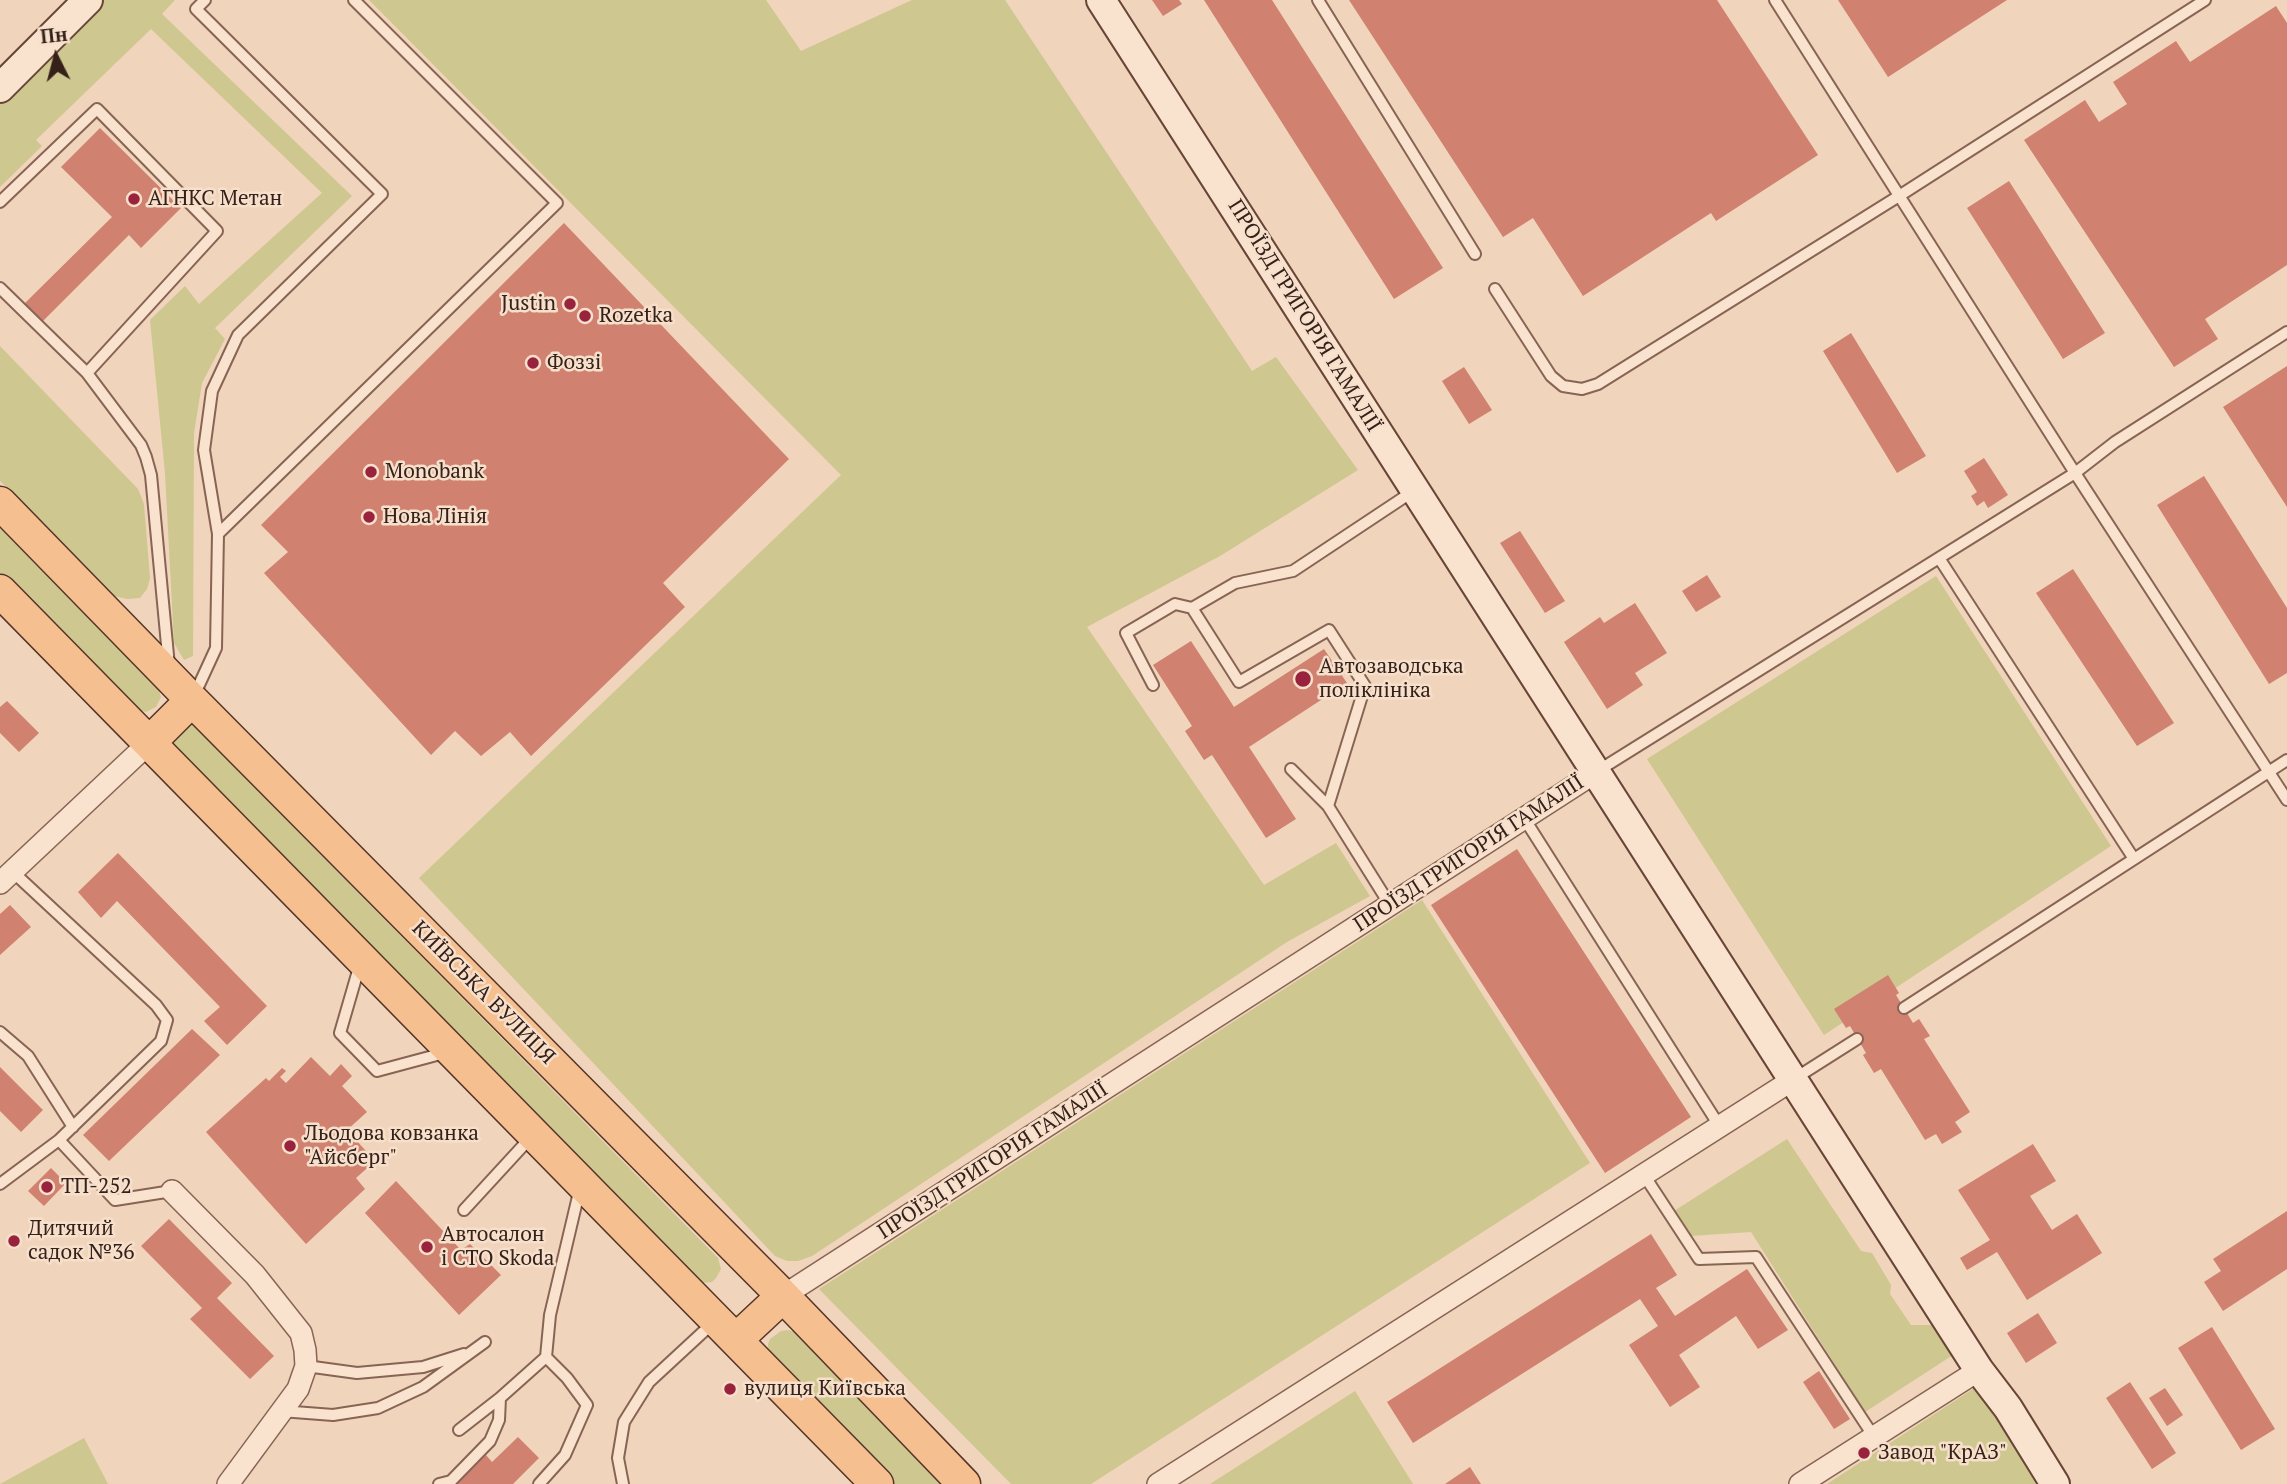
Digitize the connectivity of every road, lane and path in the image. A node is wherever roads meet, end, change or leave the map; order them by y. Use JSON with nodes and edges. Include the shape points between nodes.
{"nodes":[{"id":1,"x":88,"y":0,"type":"edge"},
{"id":2,"x":205,"y":0,"type":"edge"},
{"id":3,"x":354,"y":0,"type":"edge"},
{"id":4,"x":1101,"y":0,"type":"edge"},
{"id":5,"x":1318,"y":0,"type":"edge"},
{"id":6,"x":1775,"y":0,"type":"edge"},
{"id":7,"x":2205,"y":0,"type":"edge"},
{"id":8,"x":0,"y":88,"type":"edge"},
{"id":9,"x":1899,"y":196,"type":"junction"},
{"id":10,"x":0,"y":202,"type":"edge"},
{"id":11,"x":1475,"y":254,"type":"dead end"},
{"id":12,"x":0,"y":288,"type":"edge"},
{"id":13,"x":1495,"y":289,"type":"dead end"},
{"id":14,"x":2287,"y":332,"type":"edge"},
{"id":15,"x":87,"y":373,"type":"junction"},
{"id":16,"x":2075,"y":472,"type":"junction"},
{"id":17,"x":1415,"y":490,"type":"junction"},
{"id":18,"x":0,"y":503,"type":"edge"},
{"id":19,"x":218,"y":534,"type":"junction"},
{"id":20,"x":1939,"y":558,"type":"junction"},
{"id":21,"x":0,"y":591,"type":"edge"},
{"id":22,"x":1192,"y":608,"type":"junction"},
{"id":23,"x":170,"y":676,"type":"junction"},
{"id":24,"x":1153,"y":685,"type":"dead end"},
{"id":25,"x":192,"y":700,"type":"junction"},
{"id":26,"x":150,"y":742,"type":"junction"},
{"id":27,"x":2287,"y":760,"type":"edge"},
{"id":28,"x":1291,"y":768,"type":"dead end"},
{"id":29,"x":1596,"y":772,"type":"junction"},
{"id":30,"x":2269,"y":772,"type":"junction"},
{"id":31,"x":2287,"y":800,"type":"edge"},
{"id":32,"x":1328,"y":806,"type":"junction"},
{"id":33,"x":1524,"y":818,"type":"junction"},
{"id":34,"x":2134,"y":859,"type":"junction"},
{"id":35,"x":7,"y":877,"type":"edge"},
{"id":36,"x":1390,"y":905,"type":"junction"},
{"id":37,"x":361,"y":958,"type":"junction"},
{"id":38,"x":1904,"y":1008,"type":"dead end"},
{"id":39,"x":0,"y":1032,"type":"edge"},
{"id":40,"x":1857,"y":1038,"type":"dead end"},
{"id":41,"x":452,"y":1051,"type":"junction"},
{"id":42,"x":1794,"y":1079,"type":"junction"},
{"id":43,"x":73,"y":1127,"type":"junction"},
{"id":44,"x":1720,"y":1127,"type":"junction"},
{"id":45,"x":534,"y":1134,"type":"junction"},
{"id":46,"x":59,"y":1140,"type":"junction"},
{"id":47,"x":1644,"y":1175,"type":"junction"},
{"id":48,"x":581,"y":1182,"type":"junction"},
{"id":49,"x":0,"y":1184,"type":"edge"},
{"id":50,"x":173,"y":1191,"type":"joint"},
{"id":51,"x":464,"y":1210,"type":"dead end"},
{"id":52,"x":783,"y":1296,"type":"junction"},
{"id":53,"x":727,"y":1329,"type":"junction"},
{"id":54,"x":485,"y":1342,"type":"dead end"},
{"id":55,"x":467,"y":1353,"type":"junction"},
{"id":56,"x":546,"y":1357,"type":"junction"},
{"id":57,"x":306,"y":1366,"type":"junction"},
{"id":58,"x":1979,"y":1370,"type":"junction"},
{"id":59,"x":500,"y":1398,"type":"junction"},
{"id":60,"x":281,"y":1411,"type":"junction"},
{"id":61,"x":459,"y":1430,"type":"dead end"},
{"id":62,"x":1874,"y":1437,"type":"junction"},
{"id":63,"x":228,"y":1484,"type":"edge"},
{"id":64,"x":439,"y":1484,"type":"edge"},
{"id":65,"x":540,"y":1484,"type":"edge"},
{"id":66,"x":623,"y":1484,"type":"edge"},
{"id":67,"x":877,"y":1484,"type":"edge"},
{"id":68,"x":964,"y":1484,"type":"edge"},
{"id":69,"x":1158,"y":1484,"type":"edge"},
{"id":70,"x":1800,"y":1484,"type":"edge"},
{"id":71,"x":2055,"y":1484,"type":"edge"}],
"edges":[{"from":1,"to":8,"type":"street"},
{"from":2,"to":19,"type":"lane","via":[[196,9],[382,194],[238,335],[212,391],[204,450]]},
{"from":3,"to":19,"type":"lane","via":[[556,203]]},
{"from":4,"to":17,"type":"street","name":"ПРОЇЗД ГРИГОРІЯ ГАМАЛІЇ"},
{"from":5,"to":11,"type":"lane"},
{"from":6,"to":9,"type":"lane"},
{"from":7,"to":9,"type":"lane"},
{"from":9,"to":13,"type":"lane","via":[[1598,384],[1582,389],[1563,386],[1551,376]]},
{"from":9,"to":16,"type":"lane"},
{"from":10,"to":15,"type":"lane","via":[[97,109],[217,231]]},
{"from":12,"to":15,"type":"lane"},
{"from":14,"to":16,"type":"lane"},
{"from":15,"to":23,"type":"lane","via":[[141,445],[151,475]]},
{"from":16,"to":20,"type":"lane"},
{"from":16,"to":30,"type":"lane"},
{"from":17,"to":22,"type":"lane","via":[[1293,571],[1235,583]]},
{"from":17,"to":29,"type":"street","name":"ПРОЇЗД ГРИГОРІЯ ГАМАЛІЇ"},
{"from":18,"to":23,"type":"main road","name":"КИЇВСЬКА ВУЛИЦЯ"},
{"from":19,"to":25,"type":"lane","via":[[216,648]]},
{"from":20,"to":29,"type":"lane"},
{"from":20,"to":34,"type":"lane"},
{"from":21,"to":26,"type":"main road"},
{"from":22,"to":24,"type":"lane","via":[[1175,604],[1126,633]]},
{"from":22,"to":32,"type":"lane","via":[[1239,682],[1329,630],[1365,686]]},
{"from":23,"to":25,"type":"main road","name":"КИЇВСЬКА ВУЛИЦЯ"},
{"from":25,"to":26,"type":"main road"},
{"from":25,"to":52,"type":"main road","name":"КИЇВСЬКА ВУЛИЦЯ"},
{"from":26,"to":35,"type":"street"},
{"from":26,"to":37,"type":"main road"},
{"from":27,"to":30,"type":"lane"},
{"from":28,"to":32,"type":"lane"},
{"from":29,"to":33,"type":"street","name":"ПРОЇЗД ГРИГОРІЯ ГАМАЛІЇ"},
{"from":29,"to":42,"type":"street"},
{"from":30,"to":31,"type":"lane"},
{"from":30,"to":34,"type":"lane"},
{"from":32,"to":36,"type":"lane"},
{"from":33,"to":36,"type":"street","name":"ПРОЇЗД ГРИГОРІЯ ГАМАЛІЇ"},
{"from":33,"to":44,"type":"lane"},
{"from":34,"to":38,"type":"lane"},
{"from":35,"to":43,"type":"lane","via":[[156,1005],[167,1020],[161,1041]]},
{"from":36,"to":52,"type":"street","name":"ПРОЇЗД ГРИГОРІЯ ГАМАЛІЇ"},
{"from":37,"to":41,"type":"main road"},
{"from":37,"to":41,"type":"lane","via":[[340,1033],[377,1071]]},
{"from":39,"to":43,"type":"lane","via":[[28,1056]]},
{"from":40,"to":42,"type":"lane"},
{"from":41,"to":45,"type":"main road"},
{"from":42,"to":44,"type":"street"},
{"from":42,"to":58,"type":"street"},
{"from":43,"to":46,"type":"lane"},
{"from":44,"to":47,"type":"street"},
{"from":45,"to":48,"type":"main road"},
{"from":45,"to":51,"type":"lane"},
{"from":46,"to":49,"type":"lane"},
{"from":46,"to":50,"type":"lane","via":[[115,1200]]},
{"from":47,"to":62,"type":"lane","via":[[1699,1259],[1756,1256]]},
{"from":47,"to":69,"type":"street"},
{"from":48,"to":53,"type":"main road"},
{"from":48,"to":56,"type":"lane","via":[[552,1303]]},
{"from":50,"to":57,"type":"street","via":[[255,1275],[300,1333]]},
{"from":52,"to":53,"type":"main road"},
{"from":52,"to":68,"type":"main road","name":"КИЇВСЬКА ВУЛИЦЯ"},
{"from":53,"to":66,"type":"lane","via":[[649,1382],[624,1422],[618,1458]]},
{"from":53,"to":67,"type":"main road"},
{"from":54,"to":55,"type":"lane"},
{"from":55,"to":57,"type":"lane","via":[[423,1367],[357,1373]]},
{"from":55,"to":60,"type":"lane","via":[[423,1387],[378,1408],[333,1415]]},
{"from":56,"to":59,"type":"lane"},
{"from":56,"to":65,"type":"lane","via":[[587,1405],[565,1455]]},
{"from":57,"to":60,"type":"street","via":[[298,1389]]},
{"from":58,"to":62,"type":"street"},
{"from":58,"to":71,"type":"street"},
{"from":59,"to":61,"type":"lane"},
{"from":59,"to":64,"type":"lane","via":[[499,1420],[490,1441],[451,1481]]},
{"from":60,"to":63,"type":"street"},
{"from":62,"to":70,"type":"street"}]}
